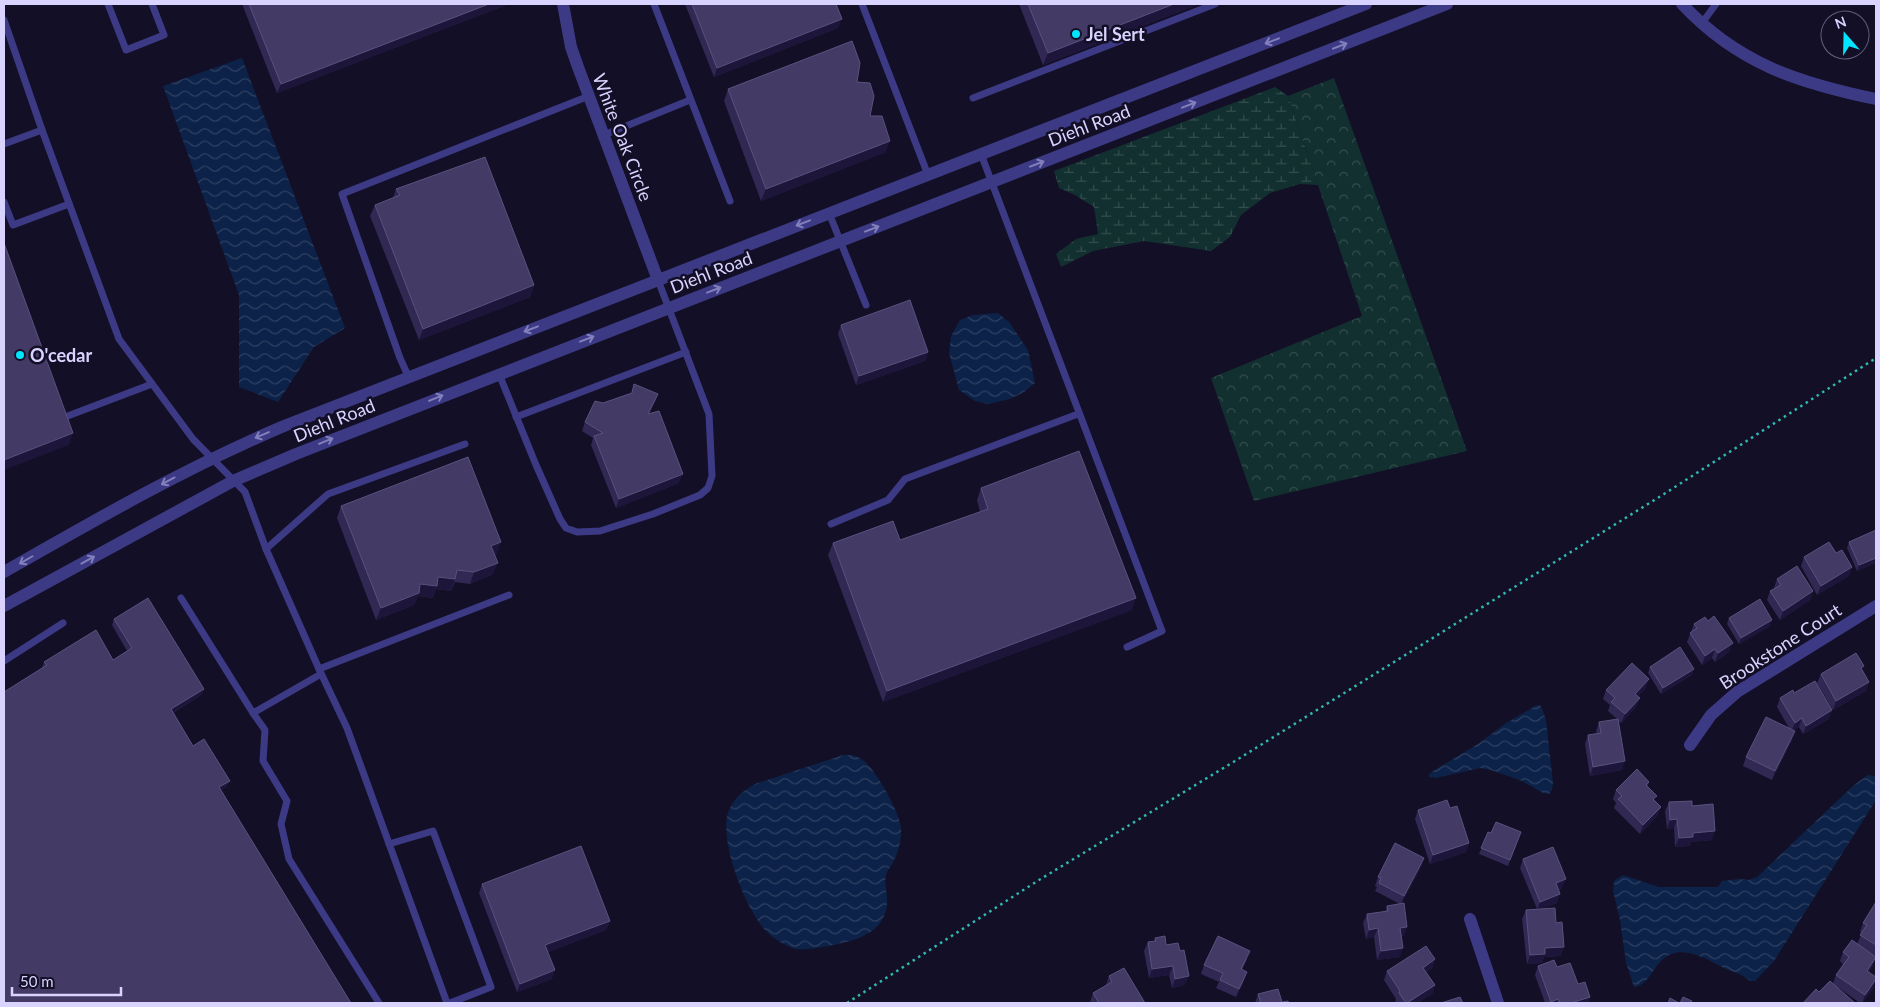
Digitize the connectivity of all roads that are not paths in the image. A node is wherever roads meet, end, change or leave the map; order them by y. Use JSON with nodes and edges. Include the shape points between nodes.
{"nodes":[{"id":1,"x":108,"y":4,"type":"edge"},
{"id":2,"x":152,"y":4,"type":"edge"},
{"id":3,"x":563,"y":4,"type":"edge"},
{"id":4,"x":654,"y":4,"type":"edge"},
{"id":5,"x":862,"y":4,"type":"edge"},
{"id":6,"x":1215,"y":4,"type":"edge"},
{"id":7,"x":1366,"y":4,"type":"edge"},
{"id":8,"x":1447,"y":4,"type":"edge"},
{"id":9,"x":1682,"y":4,"type":"edge"},
{"id":10,"x":1716,"y":4,"type":"edge"},
{"id":11,"x":4,"y":20,"type":"edge"},
{"id":12,"x":1702,"y":23,"type":"junction"},
{"id":13,"x":589,"y":96,"type":"junction"},
{"id":14,"x":973,"y":98,"type":"dead end"},
{"id":15,"x":1876,"y":99,"type":"edge"},
{"id":16,"x":690,"y":100,"type":"junction"},
{"id":17,"x":42,"y":130,"type":"junction"},
{"id":18,"x":604,"y":134,"type":"junction"},
{"id":19,"x":4,"y":144,"type":"edge"},
{"id":20,"x":981,"y":154,"type":"junction"},
{"id":21,"x":928,"y":174,"type":"junction"},
{"id":22,"x":992,"y":182,"type":"junction"},
{"id":23,"x":730,"y":201,"type":"dead end"},
{"id":24,"x":4,"y":202,"type":"edge"},
{"id":25,"x":69,"y":204,"type":"junction"},
{"id":26,"x":829,"y":213,"type":"junction"},
{"id":27,"x":840,"y":241,"type":"junction"},
{"id":28,"x":658,"y":280,"type":"junction"},
{"id":29,"x":866,"y":305,"type":"dead end"},
{"id":30,"x":669,"y":307,"type":"junction"},
{"id":31,"x":686,"y":352,"type":"junction"},
{"id":32,"x":499,"y":373,"type":"junction"},
{"id":33,"x":409,"y":378,"type":"junction"},
{"id":34,"x":152,"y":384,"type":"junction"},
{"id":35,"x":1078,"y":414,"type":"junction"},
{"id":36,"x":65,"y":417,"type":"edge"},
{"id":37,"x":516,"y":417,"type":"junction"},
{"id":38,"x":465,"y":444,"type":"dead end"},
{"id":39,"x":212,"y":458,"type":"junction"},
{"id":40,"x":233,"y":481,"type":"junction"},
{"id":41,"x":830,"y":524,"type":"dead end"},
{"id":42,"x":266,"y":549,"type":"junction"},
{"id":43,"x":4,"y":572,"type":"edge"},
{"id":44,"x":509,"y":596,"type":"dead end"},
{"id":45,"x":181,"y":598,"type":"dead end"},
{"id":46,"x":4,"y":606,"type":"edge"},
{"id":47,"x":1876,"y":606,"type":"edge"},
{"id":48,"x":63,"y":623,"type":"dead end"},
{"id":49,"x":1127,"y":647,"type":"dead end"},
{"id":50,"x":4,"y":661,"type":"edge"},
{"id":51,"x":320,"y":671,"type":"junction"},
{"id":52,"x":253,"y":713,"type":"junction"},
{"id":53,"x":1690,"y":745,"type":"dead end"},
{"id":54,"x":389,"y":844,"type":"junction"},
{"id":55,"x":1470,"y":919,"type":"dead end"},
{"id":56,"x":379,"y":1003,"type":"edge"},
{"id":57,"x":448,"y":1003,"type":"edge"},
{"id":58,"x":1498,"y":1003,"type":"edge"}],
"edges":[{"from":1,"to":2,"type":"lane","via":[[126,50],[164,35]]},
{"from":3,"to":13,"type":"street","name":"White Oak Circle","via":[[572,47]]},
{"from":4,"to":16,"type":"lane"},
{"from":5,"to":21,"type":"lane"},
{"from":6,"to":14,"type":"lane"},
{"from":7,"to":20,"type":"street","name":"Diehl Road","one_way":true},
{"from":22,"to":8,"type":"street","name":"Diehl Road","one_way":true},
{"from":9,"to":12,"type":"street"},
{"from":10,"to":12,"type":"lane"},
{"from":11,"to":17,"type":"lane"},
{"from":12,"to":15,"type":"street","via":[[1734,48],[1797,80]]},
{"from":13,"to":18,"type":"street","name":"White Oak Circle"},
{"from":13,"to":33,"type":"lane","via":[[342,194]]},
{"from":16,"to":18,"type":"lane"},
{"from":16,"to":23,"type":"lane"},
{"from":17,"to":19,"type":"lane"},
{"from":17,"to":25,"type":"lane"},
{"from":18,"to":28,"type":"street","name":"White Oak Circle"},
{"from":20,"to":21,"type":"street","name":"Diehl Road"},
{"from":20,"to":22,"type":"lane"},
{"from":21,"to":26,"type":"street","name":"Diehl Road"},
{"from":27,"to":22,"type":"street","name":"Diehl Road","one_way":true},
{"from":22,"to":35,"type":"lane"},
{"from":24,"to":25,"type":"lane","via":[[13,225]]},
{"from":25,"to":34,"type":"lane","via":[[119,339]]},
{"from":26,"to":27,"type":"lane"},
{"from":26,"to":28,"type":"street","name":"Diehl Road","one_way":true},
{"from":27,"to":29,"type":"lane"},
{"from":30,"to":27,"type":"street","name":"Diehl Road","one_way":true},
{"from":28,"to":30,"type":"lane"},
{"from":28,"to":33,"type":"street","name":"Diehl Road","one_way":true},
{"from":30,"to":31,"type":"lane"},
{"from":32,"to":30,"type":"street","name":"Diehl Road","one_way":true},
{"from":31,"to":37,"type":"lane"},
{"from":31,"to":37,"type":"lane","via":[[708,414],[712,476],[708,488],[700,495],[653,514],[600,531],[577,532],[566,528]]},
{"from":32,"to":37,"type":"lane"},
{"from":40,"to":32,"type":"street","name":"Diehl Road","one_way":true},
{"from":33,"to":39,"type":"street","name":"Diehl Road","one_way":true,"via":[[284,426]]},
{"from":34,"to":36,"type":"lane"},
{"from":34,"to":39,"type":"lane","via":[[192,439]]},
{"from":35,"to":41,"type":"lane","via":[[905,479],[888,500]]},
{"from":35,"to":49,"type":"lane","via":[[1162,631]]},
{"from":38,"to":42,"type":"lane","via":[[328,494]]},
{"from":39,"to":40,"type":"lane"},
{"from":39,"to":43,"type":"street","name":"Diehl Road","one_way":true},
{"from":40,"to":42,"type":"lane","via":[[245,492]]},
{"from":46,"to":40,"type":"street","name":"Diehl Road","one_way":true},
{"from":42,"to":51,"type":"lane"},
{"from":44,"to":51,"type":"lane"},
{"from":45,"to":52,"type":"lane"},
{"from":47,"to":53,"type":"street","name":"Brookstone Court","via":[[1737,692],[1711,715]]},
{"from":48,"to":50,"type":"lane"},
{"from":51,"to":52,"type":"lane"},
{"from":51,"to":54,"type":"lane","via":[[347,728]]},
{"from":52,"to":56,"type":"lane","via":[[265,730],[263,761],[287,802],[281,824],[289,859]]},
{"from":54,"to":57,"type":"lane"},
{"from":54,"to":57,"type":"lane","via":[[433,831],[491,987]]},
{"from":55,"to":58,"type":"street"}]}
